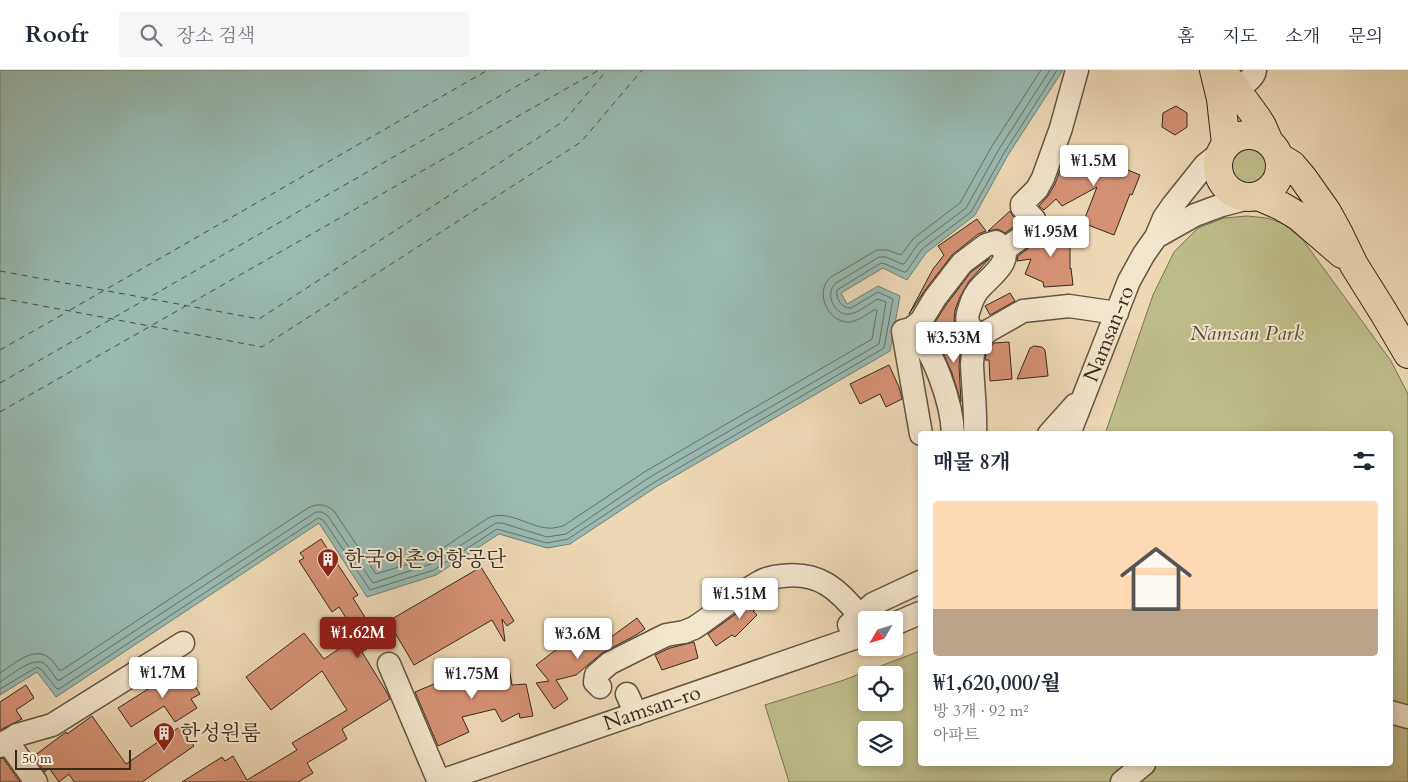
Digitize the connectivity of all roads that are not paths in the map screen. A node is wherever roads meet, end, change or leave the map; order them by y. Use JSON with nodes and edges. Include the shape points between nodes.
{"nodes":[{"id":1,"x":1077,"y":70,"type":"edge"},
{"id":2,"x":1214,"y":70,"type":"edge"},
{"id":3,"x":1255,"y":70,"type":"edge"},
{"id":4,"x":1229,"y":80,"type":"edge"},
{"id":5,"x":1223,"y":149,"type":"junction"},
{"id":6,"x":1274,"y":149,"type":"junction"},
{"id":7,"x":1254,"y":197,"type":"junction"},
{"id":8,"x":1156,"y":237,"type":"junction"},
{"id":9,"x":1003,"y":250,"type":"junction"},
{"id":10,"x":1354,"y":265,"type":"junction"},
{"id":11,"x":1117,"y":312,"type":"junction"},
{"id":12,"x":907,"y":330,"type":"junction"},
{"id":13,"x":975,"y":342,"type":"junction"},
{"id":14,"x":1408,"y":354,"type":"edge"},
{"id":15,"x":1084,"y":396,"type":"junction"},
{"id":16,"x":921,"y":431,"type":"edge"},
{"id":17,"x":953,"y":431,"type":"edge"},
{"id":18,"x":975,"y":431,"type":"edge"},
{"id":19,"x":1051,"y":431,"type":"edge"},
{"id":20,"x":1070,"y":431,"type":"edge"},
{"id":21,"x":918,"y":583,"type":"edge"},
{"id":22,"x":870,"y":611,"type":"edge"},
{"id":23,"x":918,"y":614,"type":"edge"},
{"id":24,"x":858,"y":617,"type":"edge"},
{"id":25,"x":903,"y":620,"type":"edge"},
{"id":26,"x":858,"y":627,"type":"edge"},
{"id":27,"x":183,"y":642,"type":"dead end"},
{"id":28,"x":388,"y":664,"type":"dead end"},
{"id":29,"x":600,"y":687,"type":"dead end"},
{"id":30,"x":627,"y":694,"type":"dead end"},
{"id":31,"x":1393,"y":713,"type":"edge"},
{"id":32,"x":636,"y":714,"type":"junction"},
{"id":33,"x":1408,"y":717,"type":"edge"},
{"id":34,"x":4,"y":743,"type":"edge"},
{"id":35,"x":1142,"y":766,"type":"edge"},
{"id":36,"x":36,"y":782,"type":"edge"},
{"id":37,"x":439,"y":782,"type":"edge"},
{"id":38,"x":1122,"y":782,"type":"edge"}],
"edges":[{"from":1,"to":9,"type":"street","via":[[1043,178],[1038,189],[1022,204],[1034,219],[1034,225]]},
{"from":2,"to":5,"type":"main road","via":[[1221,99]]},
{"from":3,"to":4,"type":"street","via":[[1252,77]]},
{"from":4,"to":6,"type":"main road","via":[[1262,126]]},
{"from":5,"to":6,"type":"main road","via":[[1234,138],[1252,134],[1261,137]]},
{"from":5,"to":7,"type":"main road","via":[[1217,164],[1222,183],[1239,196]]},
{"from":5,"to":8,"type":"street","name":"Namsan-ro","via":[[1205,165],[1178,199],[1164,218]]},
{"from":6,"to":7,"type":"main road","via":[[1280,166],[1279,176],[1267,192]]},
{"from":6,"to":10,"type":"main road","via":[[1313,191]]},
{"from":7,"to":8,"type":"street","via":[[1195,215]]},
{"from":7,"to":10,"type":"main road","via":[[1298,216]]},
{"from":8,"to":11,"type":"street","name":"Namsan-ro","via":[[1129,281]]},
{"from":9,"to":12,"type":"street","via":[[996,242],[990,243],[962,263],[921,320]]},
{"from":9,"to":13,"type":"street","via":[[1002,265],[978,291],[969,309],[967,323]]},
{"from":10,"to":14,"type":"main road"},
{"from":11,"to":13,"type":"street","via":[[1069,306],[1023,311]]},
{"from":11,"to":15,"type":"street","name":"Namsan-ro"},
{"from":12,"to":16,"type":"street"},
{"from":12,"to":17,"type":"street","via":[[920,339],[928,351],[941,380]]},
{"from":13,"to":18,"type":"street","via":[[972,362]]},
{"from":15,"to":19,"type":"street"},
{"from":15,"to":20,"type":"street","name":"Namsan-ro"},
{"from":21,"to":22,"type":"street","name":"Namsan-ro","via":[[873,604]]},
{"from":23,"to":25,"type":"street"},
{"from":24,"to":29,"type":"street","via":[[844,597],[822,581],[801,576],[770,578],[754,585],[694,628],[666,635],[610,662],[596,675],[595,682]]},
{"from":26,"to":32,"type":"street","name":"Namsan-ro","via":[[820,650]]},
{"from":27,"to":34,"type":"street","via":[[57,722]]},
{"from":28,"to":37,"type":"street"},
{"from":30,"to":32,"type":"street"},
{"from":31,"to":33,"type":"street"},
{"from":32,"to":37,"type":"street","name":"Namsan-ro"},
{"from":34,"to":36,"type":"street"},
{"from":35,"to":38,"type":"street"}]}
